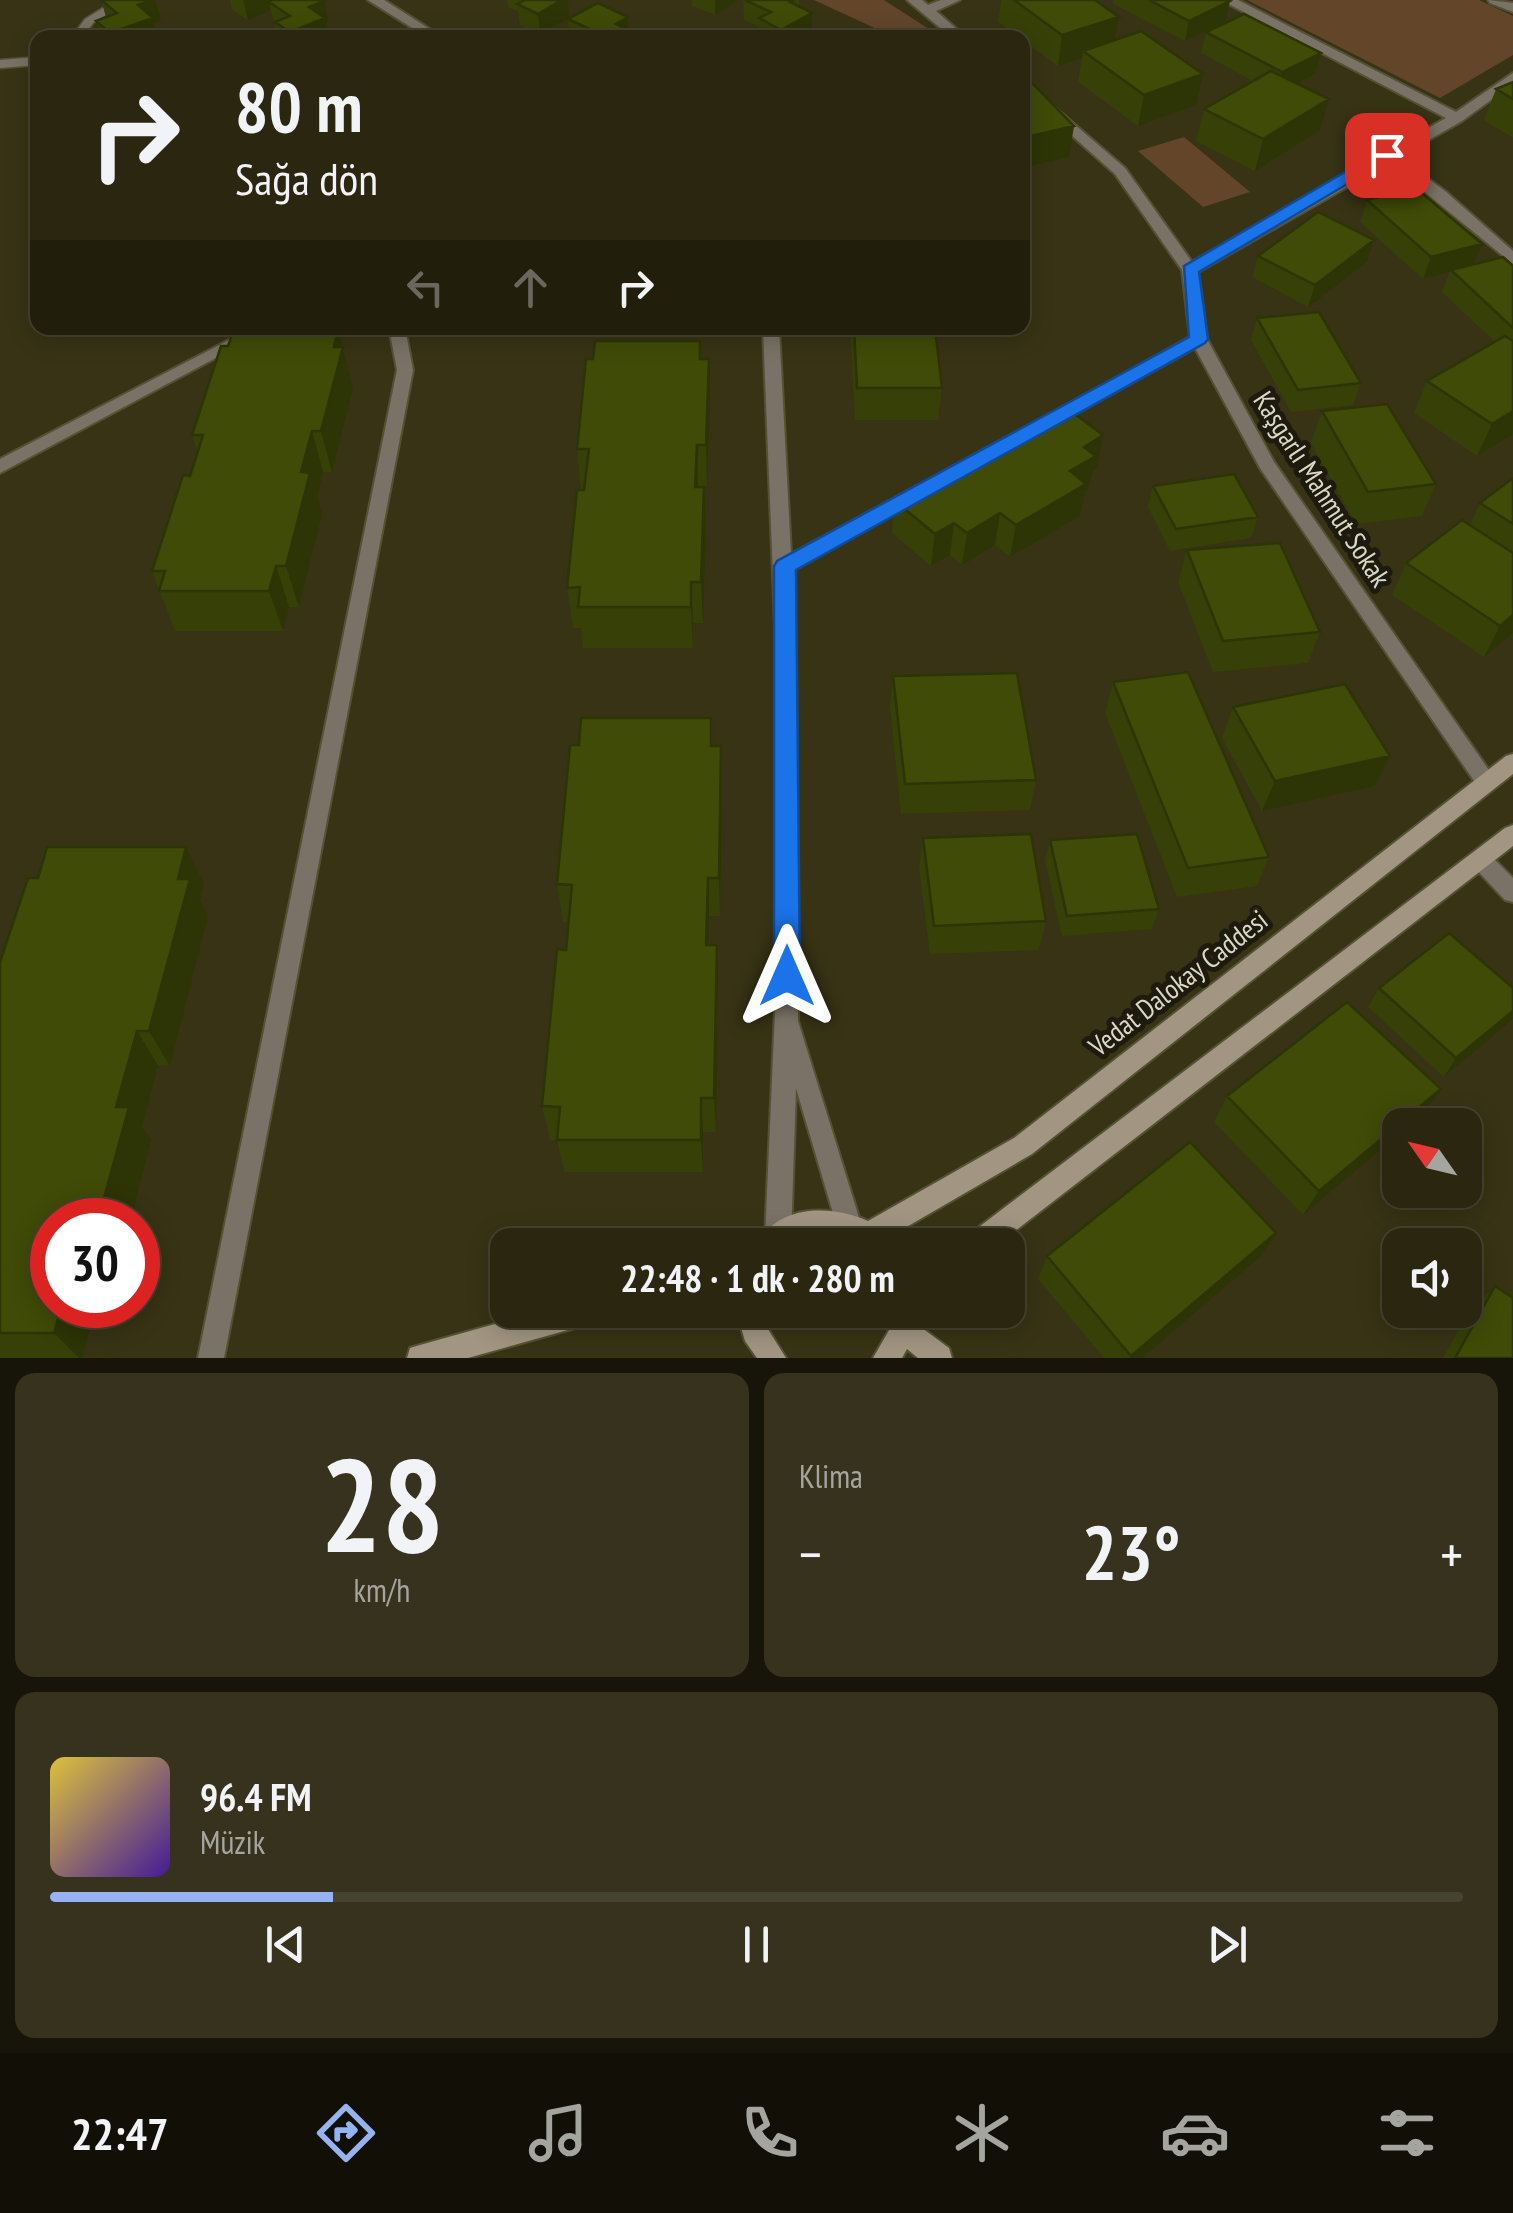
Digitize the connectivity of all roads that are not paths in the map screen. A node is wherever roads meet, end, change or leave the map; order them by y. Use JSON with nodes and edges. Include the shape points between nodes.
{"nodes":[{"id":1,"x":124,"y":0,"type":"edge"},
{"id":2,"x":374,"y":0,"type":"edge"},
{"id":3,"x":914,"y":0,"type":"edge"},
{"id":4,"x":952,"y":0,"type":"edge"},
{"id":5,"x":1228,"y":0,"type":"edge"},
{"id":6,"x":1495,"y":0,"type":"edge"},
{"id":7,"x":1513,"y":8,"type":"edge"},
{"id":8,"x":927,"y":10,"type":"junction"},
{"id":9,"x":83,"y":30,"type":"edge"},
{"id":10,"x":425,"y":30,"type":"edge"},
{"id":11,"x":951,"y":30,"type":"edge"},
{"id":12,"x":30,"y":62,"type":"edge"},
{"id":13,"x":0,"y":64,"type":"edge"},
{"id":14,"x":1513,"y":78,"type":"edge"},
{"id":15,"x":1030,"y":90,"type":"edge"},
{"id":16,"x":1457,"y":118,"type":"junction"},
{"id":17,"x":1387,"y":155,"type":"junction"},
{"id":18,"x":1513,"y":258,"type":"edge"},
{"id":19,"x":1190,"y":270,"type":"junction"},
{"id":20,"x":251,"y":335,"type":"edge"},
{"id":21,"x":398,"y":335,"type":"edge"},
{"id":22,"x":772,"y":335,"type":"edge"},
{"id":23,"x":1199,"y":339,"type":"junction"},
{"id":24,"x":1026,"y":434,"type":"edge"},
{"id":25,"x":0,"y":466,"type":"edge"},
{"id":26,"x":940,"y":481,"type":"edge"},
{"id":27,"x":785,"y":566,"type":"junction"},
{"id":28,"x":1513,"y":762,"type":"edge"},
{"id":29,"x":1486,"y":782,"type":"junction"},
{"id":30,"x":1513,"y":834,"type":"edge"},
{"id":31,"x":1482,"y":861,"type":"junction"},
{"id":32,"x":1513,"y":893,"type":"edge"},
{"id":33,"x":787,"y":1012,"type":"junction"},
{"id":34,"x":775,"y":1228,"type":"edge"},
{"id":35,"x":796,"y":1228,"type":"edge"},
{"id":36,"x":847,"y":1228,"type":"edge"},
{"id":37,"x":865,"y":1228,"type":"edge"},
{"id":38,"x":878,"y":1228,"type":"edge"},
{"id":39,"x":998,"y":1228,"type":"edge"},
{"id":40,"x":528,"y":1328,"type":"edge"},
{"id":41,"x":753,"y":1328,"type":"edge"},
{"id":42,"x":902,"y":1328,"type":"edge"},
{"id":43,"x":913,"y":1328,"type":"edge"},
{"id":44,"x":211,"y":1358,"type":"edge"},
{"id":45,"x":420,"y":1358,"type":"edge"},
{"id":46,"x":772,"y":1358,"type":"edge"},
{"id":47,"x":886,"y":1358,"type":"edge"},
{"id":48,"x":939,"y":1358,"type":"edge"}],
"edges":[{"from":1,"to":9,"type":"lane"},
{"from":2,"to":10,"type":"street"},
{"from":3,"to":8,"type":"street"},
{"from":4,"to":8,"type":"street"},
{"from":5,"to":16,"type":"street"},
{"from":6,"to":7,"type":"street"},
{"from":8,"to":11,"type":"street"},
{"from":12,"to":13,"type":"lane"},
{"from":14,"to":16,"type":"street"},
{"from":15,"to":19,"type":"street","name":"Kaşgarlı Mahmut Sokak","via":[[1120,171]]},
{"from":16,"to":17,"type":"street"},
{"from":17,"to":18,"type":"street"},
{"from":17,"to":19,"type":"street"},
{"from":19,"to":23,"type":"street","name":"Kaşgarlı Mahmut Sokak"},
{"from":20,"to":25,"type":"street"},
{"from":21,"to":44,"type":"street","via":[[405,370]]},
{"from":22,"to":27,"type":"street"},
{"from":23,"to":24,"type":"street"},
{"from":23,"to":29,"type":"street","name":"Kaşgarlı Mahmut Sokak","via":[[1266,464]]},
{"from":26,"to":27,"type":"street"},
{"from":27,"to":33,"type":"street"},
{"from":28,"to":29,"type":"main road","name":"Vedat Dalokay Caddesi"},
{"from":29,"to":38,"type":"main road","name":"Vedat Dalokay Caddesi","via":[[1024,1146]]},
{"from":30,"to":31,"type":"main road"},
{"from":31,"to":32,"type":"street"},
{"from":31,"to":39,"type":"main road"},
{"from":33,"to":34,"type":"street"},
{"from":33,"to":37,"type":"street"},
{"from":35,"to":36,"type":"main road","via":[[823,1221]]},
{"from":40,"to":45,"type":"main road"},
{"from":41,"to":46,"type":"main road"},
{"from":42,"to":47,"type":"main road"},
{"from":43,"to":48,"type":"main road"}]}
